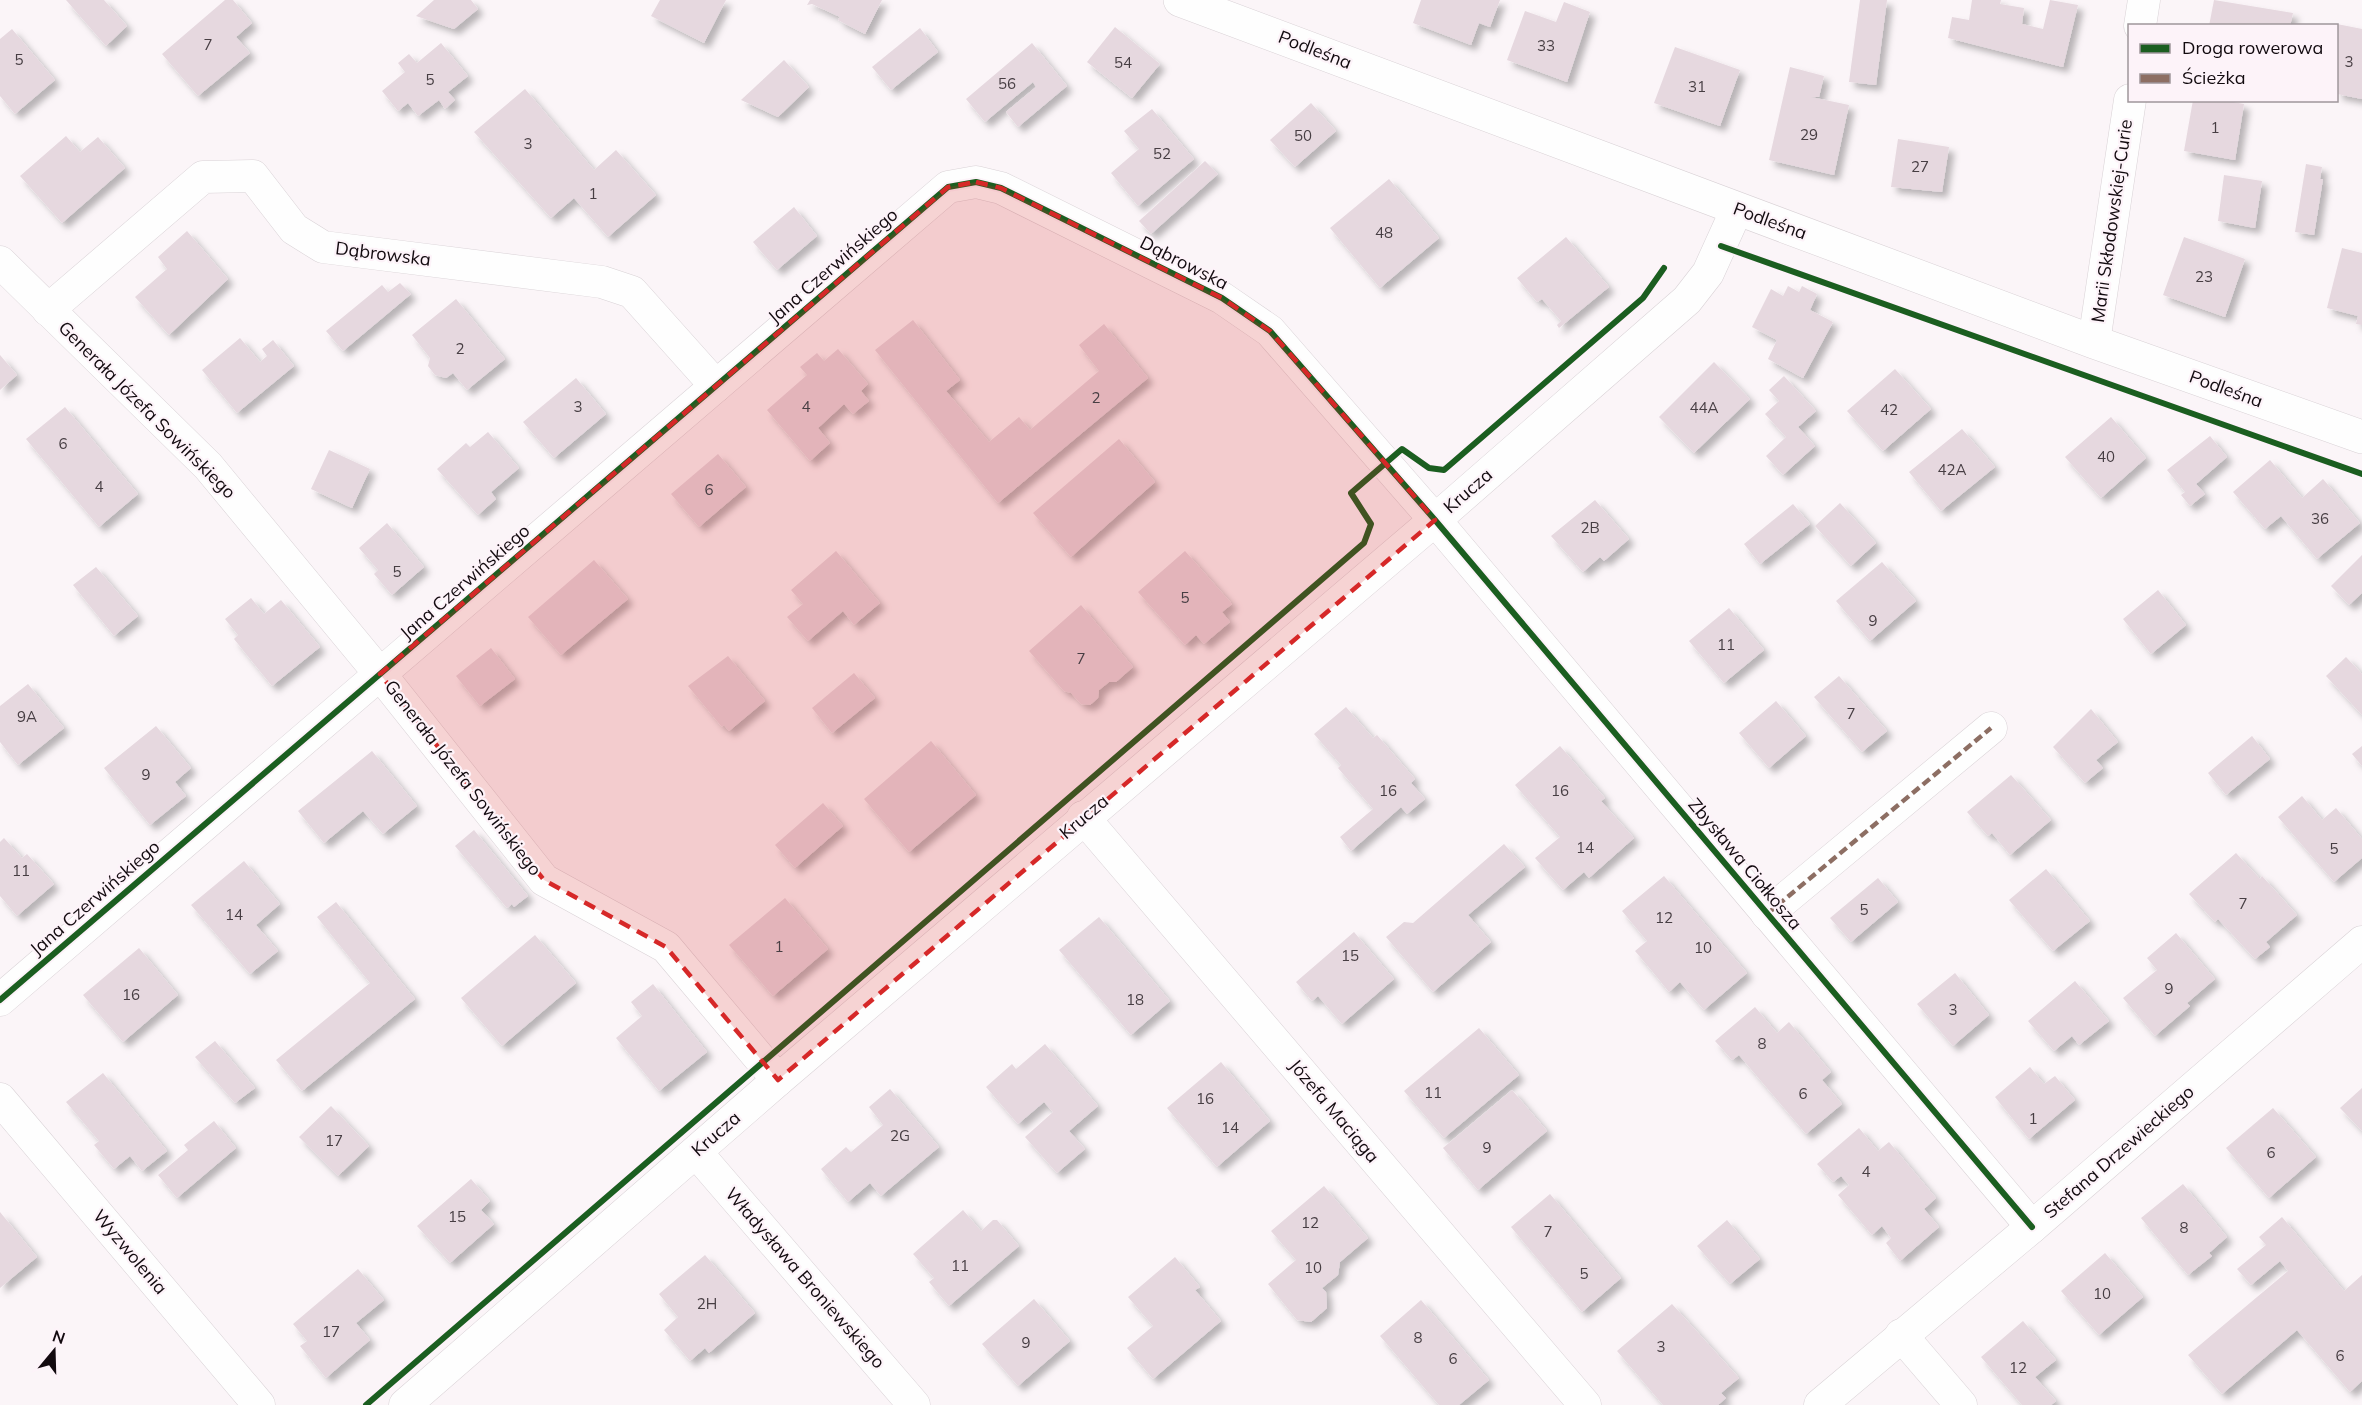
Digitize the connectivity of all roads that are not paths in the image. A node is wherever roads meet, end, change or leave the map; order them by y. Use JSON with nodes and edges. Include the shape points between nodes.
{"nodes":[{"id":1,"x":1180,"y":0,"type":"edge"},
{"id":2,"x":2144,"y":0,"type":"edge"},
{"id":3,"x":1228,"y":8,"type":"edge"},
{"id":4,"x":2140,"y":24,"type":"edge"},
{"id":5,"x":2130,"y":102,"type":"edge"},
{"id":6,"x":948,"y":187,"type":"joint"},
{"id":7,"x":1737,"y":209,"type":"junction"},
{"id":8,"x":0,"y":262,"type":"edge"},
{"id":9,"x":48,"y":310,"type":"junction"},
{"id":10,"x":2094,"y":342,"type":"junction"},
{"id":11,"x":716,"y":386,"type":"junction"},
{"id":12,"x":2362,"y":437,"type":"edge"},
{"id":13,"x":1435,"y":520,"type":"junction"},
{"id":14,"x":380,"y":674,"type":"junction"},
{"id":15,"x":1991,"y":728,"type":"dead end"},
{"id":16,"x":1083,"y":817,"type":"junction"},
{"id":17,"x":1767,"y":914,"type":"junction"},
{"id":18,"x":2362,"y":942,"type":"edge"},
{"id":19,"x":0,"y":1000,"type":"edge"},
{"id":20,"x":778,"y":1080,"type":"junction"},
{"id":21,"x":0,"y":1099,"type":"edge"},
{"id":22,"x":696,"y":1152,"type":"junction"},
{"id":23,"x":2031,"y":1227,"type":"junction"},
{"id":24,"x":1901,"y":1335,"type":"junction"},
{"id":25,"x":259,"y":1405,"type":"edge"},
{"id":26,"x":405,"y":1405,"type":"edge"},
{"id":27,"x":914,"y":1405,"type":"edge"},
{"id":28,"x":1585,"y":1405,"type":"edge"},
{"id":29,"x":1820,"y":1405,"type":"edge"},
{"id":30,"x":1961,"y":1405,"type":"edge"}],
"edges":[{"from":1,"to":3,"type":"street","name":"Podleśna"},
{"from":2,"to":4,"type":"street"},
{"from":3,"to":7,"type":"street","name":"Podleśna"},
{"from":5,"to":10,"type":"street","name":"Marii Skłodowskiej-Curie"},
{"from":6,"to":11,"type":"street","name":"Jana Czerwińskiego"},
{"from":6,"to":13,"type":"street","name":"Dąbrowska","via":[[976,182],[1001,188],[1222,298],[1270,331]]},
{"from":7,"to":10,"type":"street","name":"Podleśna"},
{"from":7,"to":13,"type":"street","name":"Krucza","via":[[1708,273],[1687,300]]},
{"from":8,"to":9,"type":"street","name":"Generała Józefa Sowińskiego"},
{"from":9,"to":11,"type":"street","name":"Dąbrowska","via":[[203,177],[253,176],[294,229],[323,247],[602,282],[632,292]]},
{"from":9,"to":14,"type":"street","name":"Generała Józefa Sowińskiego","via":[[207,466]]},
{"from":10,"to":12,"type":"street","name":"Podleśna"},
{"from":11,"to":14,"type":"street","name":"Jana Czerwińskiego"},
{"from":13,"to":16,"type":"street","name":"Krucza"},
{"from":13,"to":17,"type":"street","name":"Zbysława Ciołkosza"},
{"from":14,"to":19,"type":"street","name":"Jana Czerwińskiego"},
{"from":14,"to":20,"type":"street","name":"Generała Józefa Sowińskiego","via":[[544,880],[666,947]]},
{"from":15,"to":17,"type":"street"},
{"from":16,"to":20,"type":"street","name":"Krucza"},
{"from":16,"to":28,"type":"street","name":"Józefa Maciąga"},
{"from":17,"to":23,"type":"street","name":"Zbysława Ciołkosza"},
{"from":18,"to":23,"type":"street","name":"Stefana Drzewieckiego"},
{"from":20,"to":22,"type":"street","name":"Krucza"},
{"from":21,"to":25,"type":"street","name":"Wyzwolenia"},
{"from":22,"to":26,"type":"street","name":"Krucza"},
{"from":22,"to":27,"type":"street","name":"Władysława Broniewskiego"},
{"from":23,"to":24,"type":"street","name":"Stefana Drzewieckiego"},
{"from":24,"to":29,"type":"street","name":"Stefana Drzewieckiego"},
{"from":24,"to":30,"type":"street"}]}
